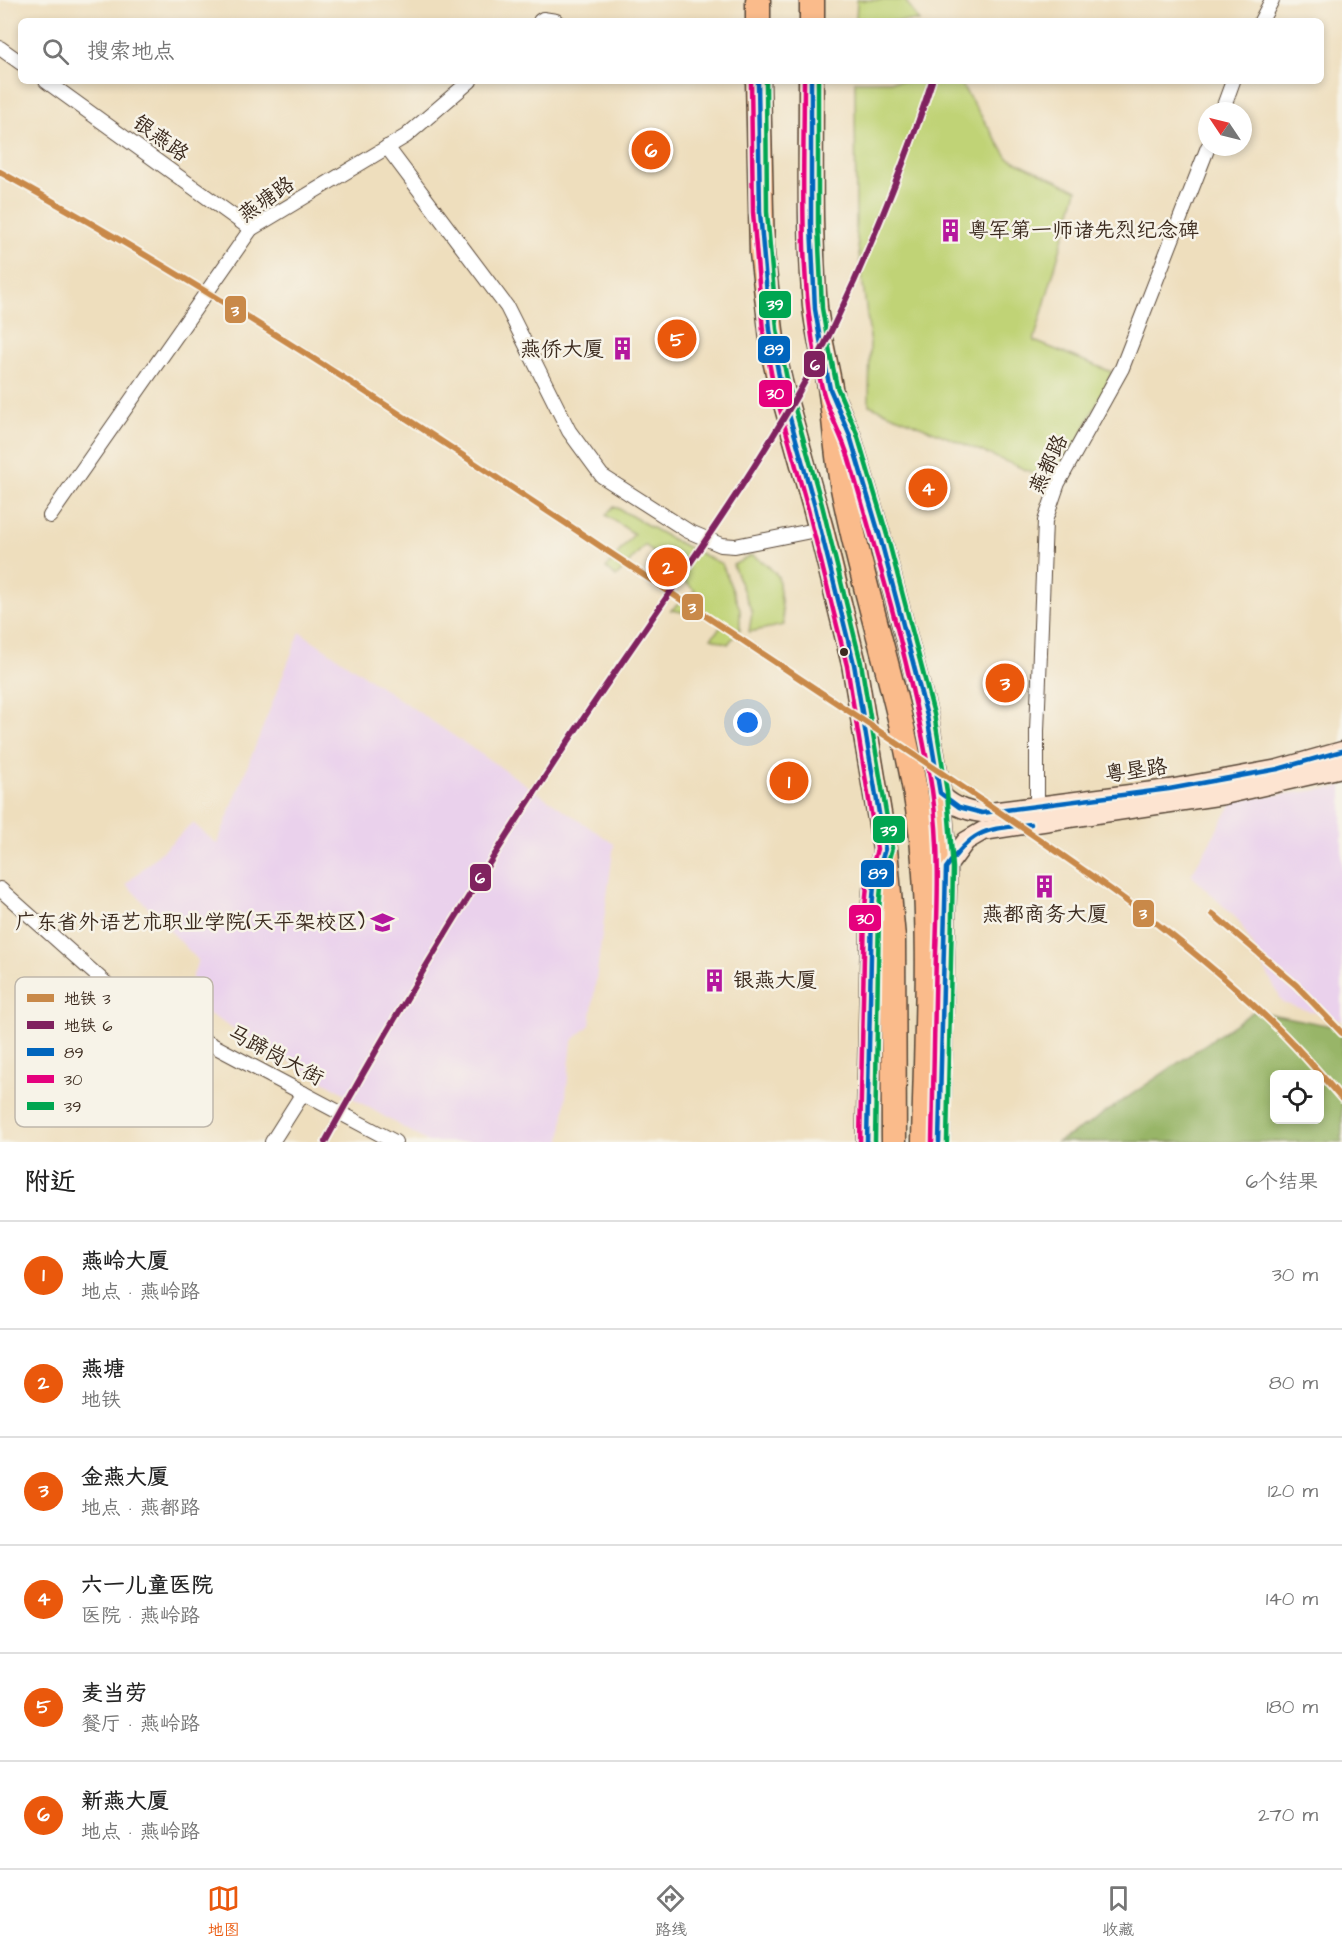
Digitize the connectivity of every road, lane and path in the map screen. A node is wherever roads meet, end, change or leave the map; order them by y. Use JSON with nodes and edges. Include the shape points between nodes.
{"nodes":[{"id":1,"x":758,"y":0,"type":"edge"},
{"id":2,"x":812,"y":0,"type":"edge"},
{"id":3,"x":1272,"y":0,"type":"edge"},
{"id":4,"x":758,"y":18,"type":"edge"},
{"id":5,"x":812,"y":18,"type":"edge"},
{"id":6,"x":1263,"y":18,"type":"edge"},
{"id":7,"x":0,"y":48,"type":"edge"},
{"id":8,"x":18,"y":61,"type":"edge"},
{"id":9,"x":50,"y":84,"type":"edge"},
{"id":10,"x":467,"y":84,"type":"edge"},
{"id":11,"x":758,"y":84,"type":"edge"},
{"id":12,"x":811,"y":84,"type":"edge"},
{"id":13,"x":1232,"y":84,"type":"edge"},
{"id":14,"x":1225,"y":102,"type":"edge"},
{"id":15,"x":387,"y":147,"type":"junction"},
{"id":16,"x":1204,"y":156,"type":"edge"},
{"id":17,"x":251,"y":229,"type":"junction"},
{"id":18,"x":830,"y":389,"type":"junction"},
{"id":19,"x":51,"y":516,"type":"dead end"},
{"id":20,"x":821,"y":529,"type":"junction"},
{"id":21,"x":1342,"y":752,"type":"edge"},
{"id":22,"x":1342,"y":768,"type":"edge"},
{"id":23,"x":940,"y":793,"type":"junction"},
{"id":24,"x":1037,"y":815,"type":"junction"},
{"id":25,"x":885,"y":849,"type":"junction"},
{"id":26,"x":946,"y":868,"type":"junction"},
{"id":27,"x":0,"y":889,"type":"edge"},
{"id":28,"x":99,"y":977,"type":"edge"},
{"id":29,"x":213,"y":1045,"type":"edge"},
{"id":30,"x":303,"y":1093,"type":"junction"},
{"id":31,"x":273,"y":1142,"type":"edge"},
{"id":32,"x":395,"y":1142,"type":"edge"},
{"id":33,"x":867,"y":1142,"type":"edge"},
{"id":34,"x":894,"y":1142,"type":"edge"},
{"id":35,"x":924,"y":1142,"type":"edge"},
{"id":36,"x":939,"y":1142,"type":"edge"}],
"edges":[{"from":1,"to":4,"type":"highway"},
{"from":2,"to":5,"type":"highway"},
{"from":3,"to":6,"type":"street"},
{"from":7,"to":8,"type":"street"},
{"from":9,"to":17,"type":"street","name":"银燕路"},
{"from":10,"to":15,"type":"street","name":"燕塘路","via":[[406,136]]},
{"from":11,"to":20,"type":"highway","via":[[760,212],[770,330],[781,386]]},
{"from":12,"to":18,"type":"highway","via":[[814,286]]},
{"from":13,"to":14,"type":"street"},
{"from":15,"to":17,"type":"street","name":"燕塘路"},
{"from":15,"to":20,"type":"street","via":[[507,307],[569,431],[602,476],[688,531],[721,545],[735,546]]},
{"from":16,"to":24,"type":"street","name":"燕都路","via":[[1122,368],[1058,483],[1045,521]]},
{"from":17,"to":19,"type":"street","name":"燕塘路"},
{"from":18,"to":23,"type":"main road","via":[[850,436],[880,537],[927,716]]},
{"from":18,"to":35,"type":"highway","via":[[842,484],[913,777],[925,877]]},
{"from":20,"to":25,"type":"highway","via":[[854,664]]},
{"from":21,"to":24,"type":"main road","name":"粤垦路","via":[[1278,769]]},
{"from":22,"to":24,"type":"main road","name":"粤垦路","via":[[1224,795]]},
{"from":23,"to":24,"type":"main road","name":"粤垦路","via":[[964,810]]},
{"from":23,"to":26,"type":"main road"},
{"from":24,"to":26,"type":"main road","name":"粤垦路","via":[[974,834]]},
{"from":25,"to":33,"type":"main road","via":[[872,909]]},
{"from":25,"to":34,"type":"highway","via":[[893,938]]},
{"from":26,"to":36,"type":"main road"},
{"from":27,"to":28,"type":"street","name":"马蹄岗大街"},
{"from":29,"to":30,"type":"street","name":"马蹄岗大街"},
{"from":30,"to":31,"type":"street"},
{"from":30,"to":32,"type":"street","name":"马蹄岗大街"}]}
